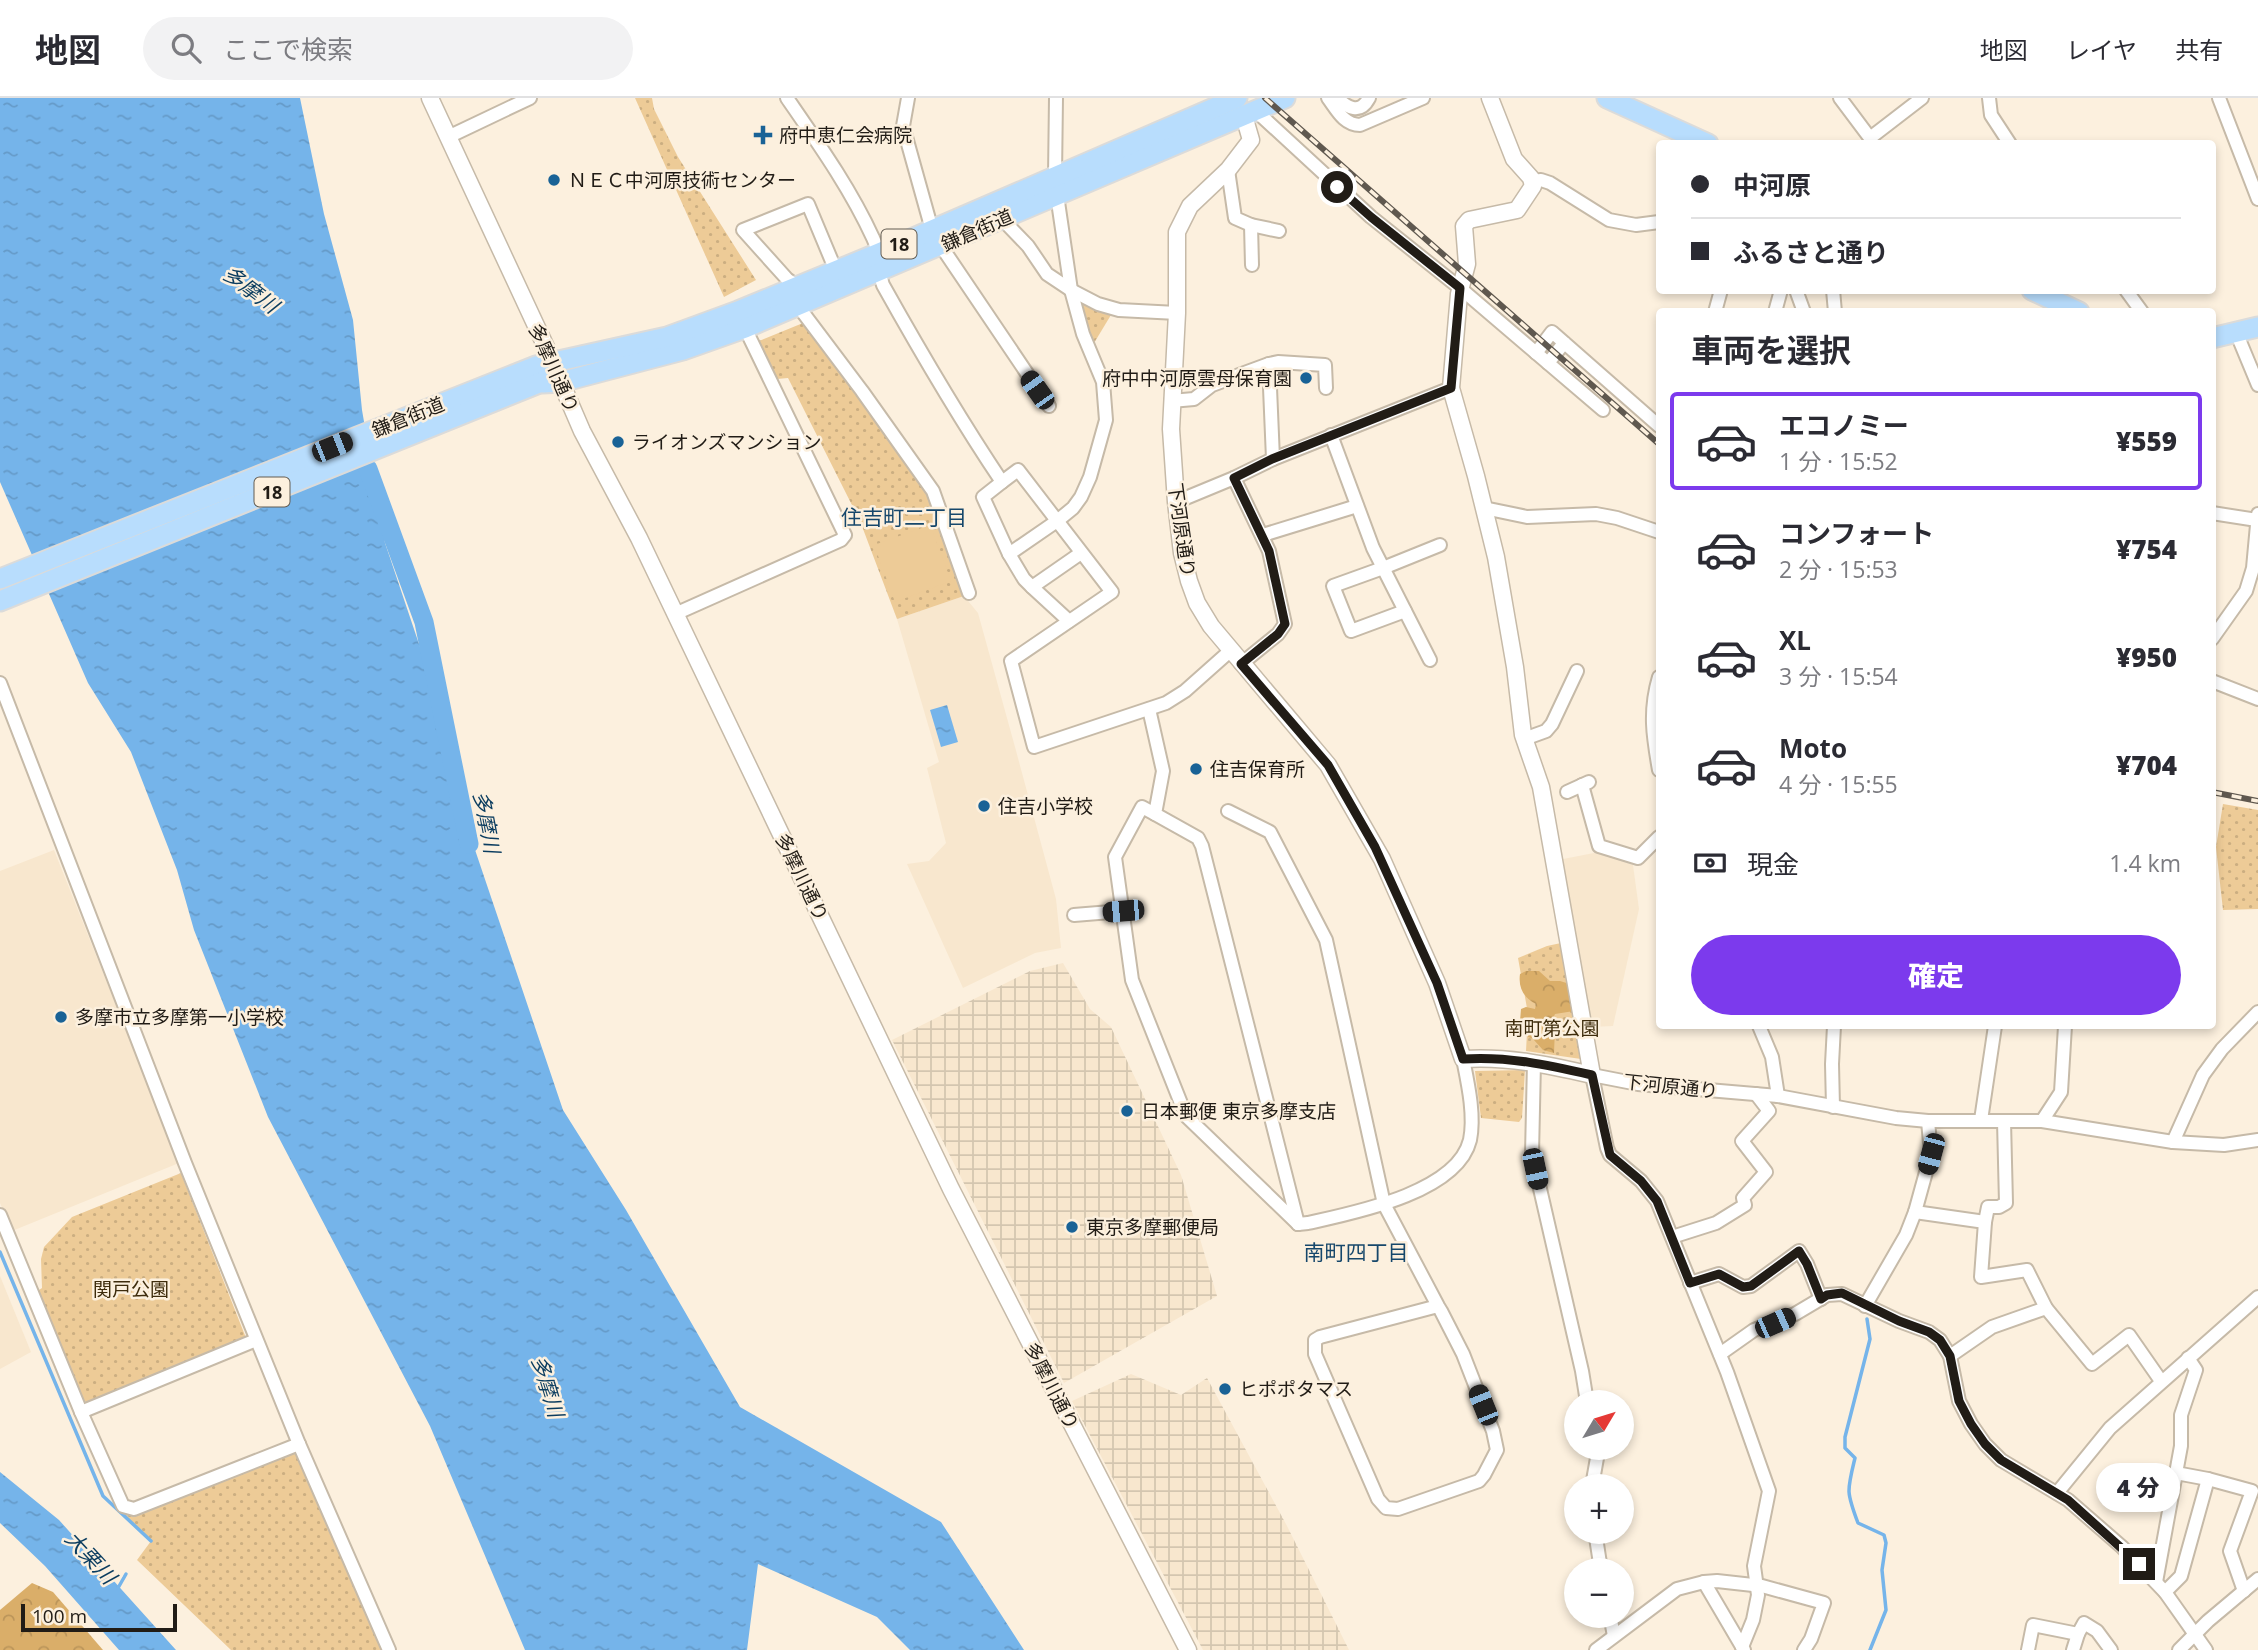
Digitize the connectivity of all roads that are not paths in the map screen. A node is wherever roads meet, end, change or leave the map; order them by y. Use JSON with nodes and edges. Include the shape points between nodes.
{"nodes":[{"id":1,"x":430,"y":98,"type":"edge"},
{"id":2,"x":530,"y":98,"type":"edge"},
{"id":3,"x":787,"y":98,"type":"edge"},
{"id":4,"x":908,"y":98,"type":"edge"},
{"id":5,"x":1056,"y":98,"type":"edge"},
{"id":6,"x":1285,"y":98,"type":"edge"},
{"id":7,"x":1328,"y":98,"type":"edge"},
{"id":8,"x":1336,"y":98,"type":"edge"},
{"id":9,"x":1369,"y":98,"type":"edge"},
{"id":10,"x":1423,"y":98,"type":"edge"},
{"id":11,"x":1490,"y":98,"type":"edge"},
{"id":12,"x":1608,"y":98,"type":"edge"},
{"id":13,"x":1840,"y":98,"type":"edge"},
{"id":14,"x":1922,"y":98,"type":"edge"},
{"id":15,"x":1989,"y":98,"type":"edge"},
{"id":16,"x":2218,"y":98,"type":"edge"},
{"id":17,"x":1246,"y":108,"type":"edge"},
{"id":18,"x":1383,"y":116,"type":"junction"},
{"id":19,"x":448,"y":137,"type":"junction"},
{"id":20,"x":1699,"y":140,"type":"edge"},
{"id":21,"x":1870,"y":140,"type":"edge"},
{"id":22,"x":1872,"y":140,"type":"edge"},
{"id":23,"x":2008,"y":140,"type":"edge"},
{"id":24,"x":1228,"y":170,"type":"junction"},
{"id":25,"x":1533,"y":181,"type":"junction"},
{"id":26,"x":1056,"y":186,"type":"junction"},
{"id":27,"x":2258,"y":199,"type":"edge"},
{"id":28,"x":1002,"y":219,"type":"junction"},
{"id":29,"x":1656,"y":222,"type":"edge"},
{"id":30,"x":1251,"y":225,"type":"junction"},
{"id":31,"x":1279,"y":231,"type":"dead end"},
{"id":32,"x":937,"y":238,"type":"junction"},
{"id":33,"x":879,"y":262,"type":"junction"},
{"id":34,"x":1252,"y":265,"type":"dead end"},
{"id":35,"x":843,"y":277,"type":"junction"},
{"id":36,"x":1460,"y":288,"type":"junction"},
{"id":37,"x":1072,"y":290,"type":"junction"},
{"id":38,"x":2038,"y":294,"type":"edge"},
{"id":39,"x":798,"y":296,"type":"junction"},
{"id":40,"x":2054,"y":306,"type":"edge"},
{"id":41,"x":1177,"y":313,"type":"junction"},
{"id":42,"x":2258,"y":327,"type":"edge"},
{"id":43,"x":745,"y":328,"type":"junction"},
{"id":44,"x":2236,"y":332,"type":"junction"},
{"id":45,"x":2216,"y":337,"type":"edge"},
{"id":46,"x":1564,"y":343,"type":"junction"},
{"id":47,"x":1536,"y":353,"type":"junction"},
{"id":48,"x":1548,"y":363,"type":"junction"},
{"id":49,"x":1269,"y":364,"type":"junction"},
{"id":50,"x":550,"y":373,"type":"junction"},
{"id":51,"x":2258,"y":385,"type":"edge"},
{"id":52,"x":1326,"y":387,"type":"dead end"},
{"id":53,"x":1451,"y":388,"type":"junction"},
{"id":54,"x":1171,"y":401,"type":"junction"},
{"id":55,"x":1049,"y":406,"type":"dead end"},
{"id":56,"x":1603,"y":410,"type":"dead end"},
{"id":57,"x":1656,"y":422,"type":"edge"},
{"id":58,"x":1331,"y":435,"type":"junction"},
{"id":59,"x":1272,"y":459,"type":"junction"},
{"id":60,"x":1234,"y":478,"type":"junction"},
{"id":61,"x":1002,"y":482,"type":"junction"},
{"id":62,"x":1176,"y":502,"type":"junction"},
{"id":63,"x":1357,"y":506,"type":"junction"},
{"id":64,"x":1484,"y":508,"type":"junction"},
{"id":65,"x":2216,"y":514,"type":"edge"},
{"id":66,"x":2258,"y":514,"type":"edge"},
{"id":67,"x":2258,"y":520,"type":"edge"},
{"id":68,"x":1056,"y":521,"type":"junction"},
{"id":69,"x":1656,"y":531,"type":"edge"},
{"id":70,"x":1263,"y":536,"type":"junction"},
{"id":71,"x":1440,"y":545,"type":"dead end"},
{"id":72,"x":1082,"y":553,"type":"junction"},
{"id":73,"x":1009,"y":554,"type":"junction"},
{"id":74,"x":1384,"y":568,"type":"junction"},
{"id":75,"x":0,"y":579,"type":"edge"},
{"id":76,"x":1032,"y":587,"type":"junction"},
{"id":77,"x":969,"y":593,"type":"dead end"},
{"id":78,"x":0,"y":601,"type":"edge"},
{"id":79,"x":1405,"y":611,"type":"junction"},
{"id":80,"x":675,"y":614,"type":"junction"},
{"id":81,"x":1069,"y":621,"type":"junction"},
{"id":82,"x":2216,"y":633,"type":"edge"},
{"id":83,"x":1230,"y":651,"type":"junction"},
{"id":84,"x":1430,"y":660,"type":"dead end"},
{"id":85,"x":1241,"y":664,"type":"junction"},
{"id":86,"x":1571,"y":675,"type":"dead end"},
{"id":87,"x":0,"y":683,"type":"edge"},
{"id":88,"x":2216,"y":683,"type":"edge"},
{"id":89,"x":1656,"y":688,"type":"edge"},
{"id":90,"x":2258,"y":699,"type":"edge"},
{"id":91,"x":1149,"y":709,"type":"junction"},
{"id":92,"x":1524,"y":739,"type":"junction"},
{"id":93,"x":1656,"y":755,"type":"edge"},
{"id":94,"x":1567,"y":792,"type":"dead end"},
{"id":95,"x":1228,"y":811,"type":"dead end"},
{"id":96,"x":1156,"y":814,"type":"junction"},
{"id":97,"x":1656,"y":840,"type":"edge"},
{"id":98,"x":1123,"y":911,"type":"junction"},
{"id":99,"x":1074,"y":915,"type":"dead end"},
{"id":100,"x":2258,"y":1012,"type":"edge"},
{"id":101,"x":1760,"y":1029,"type":"edge"},
{"id":102,"x":1835,"y":1029,"type":"edge"},
{"id":103,"x":1995,"y":1029,"type":"edge"},
{"id":104,"x":2065,"y":1029,"type":"edge"},
{"id":105,"x":1463,"y":1059,"type":"junction"},
{"id":106,"x":1534,"y":1062,"type":"junction"},
{"id":107,"x":1592,"y":1075,"type":"junction"},
{"id":108,"x":1756,"y":1094,"type":"junction"},
{"id":109,"x":1778,"y":1096,"type":"junction"},
{"id":110,"x":1833,"y":1107,"type":"junction"},
{"id":111,"x":1980,"y":1120,"type":"junction"},
{"id":112,"x":1928,"y":1121,"type":"junction"},
{"id":113,"x":2004,"y":1121,"type":"junction"},
{"id":114,"x":2042,"y":1121,"type":"junction"},
{"id":115,"x":2258,"y":1140,"type":"edge"},
{"id":116,"x":2174,"y":1142,"type":"junction"},
{"id":117,"x":1384,"y":1204,"type":"junction"},
{"id":118,"x":1915,"y":1212,"type":"junction"},
{"id":119,"x":0,"y":1215,"type":"edge"},
{"id":120,"x":1985,"y":1222,"type":"junction"},
{"id":121,"x":1298,"y":1224,"type":"junction"},
{"id":122,"x":1672,"y":1237,"type":"junction"},
{"id":123,"x":1690,"y":1283,"type":"junction"},
{"id":124,"x":2258,"y":1297,"type":"edge"},
{"id":125,"x":1821,"y":1299,"type":"junction"},
{"id":126,"x":1438,"y":1306,"type":"junction"},
{"id":127,"x":1865,"y":1306,"type":"junction"},
{"id":128,"x":2046,"y":1308,"type":"junction"},
{"id":129,"x":256,"y":1340,"type":"junction"},
{"id":130,"x":1720,"y":1354,"type":"junction"},
{"id":131,"x":1950,"y":1356,"type":"junction"},
{"id":132,"x":2188,"y":1359,"type":"junction"},
{"id":133,"x":2161,"y":1381,"type":"junction"},
{"id":134,"x":1585,"y":1390,"type":"edge"},
{"id":135,"x":81,"y":1412,"type":"junction"},
{"id":136,"x":299,"y":1444,"type":"junction"},
{"id":137,"x":2176,"y":1473,"type":"junction"},
{"id":138,"x":2208,"y":1479,"type":"junction"},
{"id":139,"x":2057,"y":1493,"type":"junction"},
{"id":140,"x":2258,"y":1579,"type":"edge"},
{"id":141,"x":1704,"y":1581,"type":"junction"},
{"id":142,"x":1756,"y":1586,"type":"junction"},
{"id":143,"x":2160,"y":1587,"type":"junction"},
{"id":144,"x":2244,"y":1591,"type":"junction"},
{"id":145,"x":1612,"y":1628,"type":"edge"},
{"id":146,"x":2078,"y":1634,"type":"junction"},
{"id":147,"x":2194,"y":1634,"type":"junction"},
{"id":148,"x":1614,"y":1636,"type":"junction"},
{"id":149,"x":1743,"y":1648,"type":"edge"},
{"id":150,"x":389,"y":1650,"type":"edge"},
{"id":151,"x":1188,"y":1650,"type":"edge"},
{"id":152,"x":1596,"y":1650,"type":"edge"},
{"id":153,"x":1804,"y":1650,"type":"edge"},
{"id":154,"x":2028,"y":1650,"type":"edge"},
{"id":155,"x":2073,"y":1650,"type":"edge"},
{"id":156,"x":2111,"y":1650,"type":"edge"},
{"id":157,"x":2179,"y":1650,"type":"edge"},
{"id":158,"x":2206,"y":1650,"type":"edge"}],
"edges":[{"from":1,"to":19,"type":"street","name":"多摩川通り"},
{"from":2,"to":19,"type":"street"},
{"from":3,"to":33,"type":"street","via":[[830,160],[874,238]]},
{"from":4,"to":32,"type":"street","via":[[903,126]]},
{"from":5,"to":26,"type":"street"},
{"from":6,"to":17,"type":"main road","name":"鎌倉街道","number":"18"},
{"from":7,"to":18,"type":"street","via":[[1353,125]]},
{"from":8,"to":9,"type":"street","via":[[1350,109],[1365,105]]},
{"from":9,"to":18,"type":"street","via":[[1373,111]]},
{"from":10,"to":18,"type":"street"},
{"from":11,"to":25,"type":"street","via":[[1514,159]]},
{"from":12,"to":20,"type":"main road"},
{"from":13,"to":21,"type":"street"},
{"from":14,"to":22,"type":"street"},
{"from":15,"to":23,"type":"street","via":[[1992,115]]},
{"from":16,"to":27,"type":"street"},
{"from":17,"to":24,"type":"street","name":"下河原通り","via":[[1251,140]]},
{"from":17,"to":26,"type":"main road","name":"鎌倉街道","number":"18"},
{"from":17,"to":36,"type":"street"},
{"from":19,"to":50,"type":"street","name":"多摩川通り"},
{"from":24,"to":30,"type":"street","via":[[1235,218]]},
{"from":24,"to":41,"type":"street","name":"下河原通り","via":[[1197,197],[1180,224]]},
{"from":25,"to":29,"type":"street","via":[[1550,183],[1609,220],[1636,225]]},
{"from":25,"to":36,"type":"street","via":[[1517,210],[1469,220],[1464,226],[1467,264]]},
{"from":26,"to":28,"type":"main road","name":"鎌倉街道","number":"18"},
{"from":26,"to":32,"type":"main road","name":"鎌倉街道","number":"18"},
{"from":26,"to":37,"type":"street"},
{"from":28,"to":32,"type":"main road","name":"鎌倉街道","number":"18"},
{"from":28,"to":37,"type":"street","via":[[1047,274]]},
{"from":30,"to":31,"type":"street"},
{"from":30,"to":34,"type":"street"},
{"from":32,"to":33,"type":"main road","name":"鎌倉街道","number":"18"},
{"from":32,"to":55,"type":"street"},
{"from":33,"to":35,"type":"main road","name":"鎌倉街道","number":"18"},
{"from":33,"to":61,"type":"street","via":[[883,285]]},
{"from":35,"to":39,"type":"main road","name":"鎌倉街道","number":"18"},
{"from":35,"to":39,"type":"street","via":[[808,204],[743,230]]},
{"from":36,"to":47,"type":"street"},
{"from":36,"to":53,"type":"street"},
{"from":37,"to":41,"type":"street","via":[[1119,310]]},
{"from":37,"to":68,"type":"street","via":[[1102,382],[1106,420],[1081,497]]},
{"from":38,"to":40,"type":"main road"},
{"from":39,"to":43,"type":"main road","name":"鎌倉街道","number":"18"},
{"from":39,"to":50,"type":"main road","name":"鎌倉街道","number":"18"},
{"from":39,"to":77,"type":"street","via":[[933,491]]},
{"from":41,"to":54,"type":"street","name":"下河原通り"},
{"from":42,"to":44,"type":"main road"},
{"from":43,"to":50,"type":"main road","name":"鎌倉街道","number":"18","via":[[683,350]]},
{"from":43,"to":80,"type":"street","via":[[845,535]]},
{"from":44,"to":45,"type":"main road"},
{"from":44,"to":51,"type":"street"},
{"from":46,"to":47,"type":"street","via":[[1552,332]]},
{"from":46,"to":48,"type":"street"},
{"from":46,"to":57,"type":"street"},
{"from":47,"to":48,"type":"street"},
{"from":48,"to":56,"type":"street"},
{"from":49,"to":52,"type":"street","via":[[1325,365]]},
{"from":49,"to":54,"type":"street","via":[[1212,385],[1194,399]]},
{"from":49,"to":59,"type":"street"},
{"from":50,"to":75,"type":"main road","name":"鎌倉街道","number":"18"},
{"from":50,"to":78,"type":"main road","name":"鎌倉街道","number":"18"},
{"from":50,"to":80,"type":"street","name":"多摩川通り"},
{"from":53,"to":58,"type":"street"},
{"from":53,"to":64,"type":"street"},
{"from":54,"to":62,"type":"street","name":"下河原通り"},
{"from":58,"to":59,"type":"street"},
{"from":58,"to":63,"type":"street"},
{"from":59,"to":60,"type":"street"},
{"from":60,"to":62,"type":"street"},
{"from":60,"to":70,"type":"street"},
{"from":61,"to":68,"type":"street","via":[[1018,470]]},
{"from":61,"to":73,"type":"street","via":[[982,497]]},
{"from":62,"to":83,"type":"street","name":"下河原通り","via":[[1189,581],[1197,603]]},
{"from":63,"to":70,"type":"street"},
{"from":63,"to":74,"type":"street"},
{"from":64,"to":69,"type":"street","via":[[1528,517],[1597,514]]},
{"from":64,"to":92,"type":"street"},
{"from":65,"to":67,"type":"street"},
{"from":66,"to":67,"type":"street"},
{"from":67,"to":82,"type":"street","via":[[2246,591]]},
{"from":68,"to":72,"type":"street"},
{"from":68,"to":73,"type":"street"},
{"from":70,"to":85,"type":"street","via":[[1285,624]]},
{"from":71,"to":74,"type":"street"},
{"from":72,"to":76,"type":"street"},
{"from":72,"to":81,"type":"street","via":[[1112,592]]},
{"from":73,"to":76,"type":"street"},
{"from":74,"to":79,"type":"street"},
{"from":74,"to":79,"type":"street","via":[[1333,586],[1351,631]]},
{"from":76,"to":81,"type":"street"},
{"from":79,"to":84,"type":"street"},
{"from":80,"to":151,"type":"street","name":"多摩川通り","via":[[951,1189]]},
{"from":81,"to":91,"type":"street","via":[[1012,661],[1034,747]]},
{"from":83,"to":85,"type":"street","name":"下河原通り"},
{"from":83,"to":91,"type":"street","via":[[1185,691]]},
{"from":85,"to":105,"type":"street","name":"下河原通り","via":[[1328,765],[1375,847],[1437,983]]},
{"from":86,"to":92,"type":"street","via":[[1552,724]]},
{"from":87,"to":129,"type":"street"},
{"from":88,"to":90,"type":"street"},
{"from":89,"to":93,"type":"street","via":[[1651,729]]},
{"from":91,"to":96,"type":"street","via":[[1163,771]]},
{"from":92,"to":107,"type":"street","via":[[1541,787]]},
{"from":94,"to":97,"type":"street","via":[[1586,784],[1599,846],[1638,858]]},
{"from":95,"to":117,"type":"street","via":[[1270,832],[1325,940]]},
{"from":96,"to":98,"type":"street","via":[[1142,807],[1115,857]]},
{"from":96,"to":121,"type":"street","via":[[1198,838],[1202,846]]},
{"from":98,"to":99,"type":"street"},
{"from":98,"to":121,"type":"street","via":[[1132,980],[1186,1116]]},
{"from":100,"to":116,"type":"street","via":[[2203,1075]]},
{"from":101,"to":109,"type":"street","via":[[1772,1058]]},
{"from":102,"to":110,"type":"street"},
{"from":103,"to":111,"type":"street"},
{"from":104,"to":114,"type":"street","via":[[2061,1093]]},
{"from":105,"to":106,"type":"street","name":"下河原通り"},
{"from":105,"to":117,"type":"street","via":[[1471,1116],[1464,1153],[1436,1179]]},
{"from":106,"to":107,"type":"street","name":"下河原通り"},
{"from":106,"to":134,"type":"street","via":[[1531,1154]]},
{"from":107,"to":108,"type":"street","name":"下河原通り","via":[[1638,1084]]},
{"from":107,"to":122,"type":"street","via":[[1610,1155],[1652,1193]]},
{"from":108,"to":109,"type":"street","name":"下河原通り"},
{"from":108,"to":122,"type":"street","via":[[1769,1111],[1742,1141],[1766,1172],[1743,1198],[1745,1205],[1716,1223]]},
{"from":109,"to":110,"type":"street","name":"下河原通り"},
{"from":110,"to":112,"type":"street","name":"下河原通り"},
{"from":111,"to":112,"type":"street","name":"下河原通り"},
{"from":111,"to":113,"type":"street","name":"下河原通り"},
{"from":112,"to":118,"type":"street","via":[[1931,1154]]},
{"from":113,"to":114,"type":"street","name":"下河原通り"},
{"from":113,"to":120,"type":"street","via":[[2006,1203],[1988,1207]]},
{"from":114,"to":116,"type":"street","name":"下河原通り"},
{"from":115,"to":116,"type":"street","name":"下河原通り","via":[[2224,1145]]},
{"from":117,"to":121,"type":"street"},
{"from":117,"to":126,"type":"street"},
{"from":118,"to":120,"type":"street"},
{"from":118,"to":127,"type":"street"},
{"from":119,"to":135,"type":"street"},
{"from":120,"to":128,"type":"street","via":[[1981,1278],[2027,1270]]},
{"from":122,"to":123,"type":"street"},
{"from":123,"to":125,"type":"street","via":[[1719,1274],[1743,1287],[1751,1286],[1799,1251]]},
{"from":123,"to":130,"type":"street"},
{"from":124,"to":132,"type":"street"},
{"from":125,"to":127,"type":"street","via":[[1842,1293]]},
{"from":125,"to":130,"type":"street","via":[[1754,1330]]},
{"from":126,"to":126,"type":"street","via":[[1315,1340],[1315,1354],[1386,1508],[1398,1509],[1479,1481],[1497,1450],[1463,1354]]},
{"from":127,"to":131,"type":"street","via":[[1929,1332]]},
{"from":128,"to":131,"type":"street","via":[[1992,1327]]},
{"from":128,"to":133,"type":"street","via":[[2092,1364],[2129,1335]]},
{"from":129,"to":135,"type":"street"},
{"from":129,"to":136,"type":"street"},
{"from":130,"to":142,"type":"street","via":[[1769,1491],[1754,1566]]},
{"from":131,"to":139,"type":"street","via":[[1959,1401],[1985,1444],[2001,1460]]},
{"from":132,"to":133,"type":"street"},
{"from":132,"to":137,"type":"street","via":[[2196,1370],[2181,1415]]},
{"from":133,"to":139,"type":"street","via":[[2110,1428]]},
{"from":135,"to":136,"type":"street","via":[[122,1506],[134,1509]]},
{"from":136,"to":150,"type":"street"},
{"from":137,"to":138,"type":"street"},
{"from":137,"to":143,"type":"street"},
{"from":138,"to":143,"type":"street","via":[[2180,1576]]},
{"from":138,"to":144,"type":"street","via":[[2252,1491],[2230,1551]]},
{"from":139,"to":143,"type":"street","via":[[2122,1547]]},
{"from":140,"to":144,"type":"street"},
{"from":141,"to":142,"type":"street"},
{"from":141,"to":148,"type":"street","via":[[1677,1589]]},
{"from":141,"to":149,"type":"street"},
{"from":142,"to":149,"type":"street","via":[[1753,1620]]},
{"from":142,"to":153,"type":"street","via":[[1824,1603]]},
{"from":143,"to":147,"type":"street"},
{"from":144,"to":147,"type":"street"},
{"from":145,"to":148,"type":"street"},
{"from":146,"to":154,"type":"street","via":[[2033,1625]]},
{"from":146,"to":155,"type":"street"},
{"from":146,"to":156,"type":"street","via":[[2084,1623],[2097,1630]]},
{"from":147,"to":157,"type":"street"},
{"from":147,"to":158,"type":"street"},
{"from":148,"to":152,"type":"street"}]}
